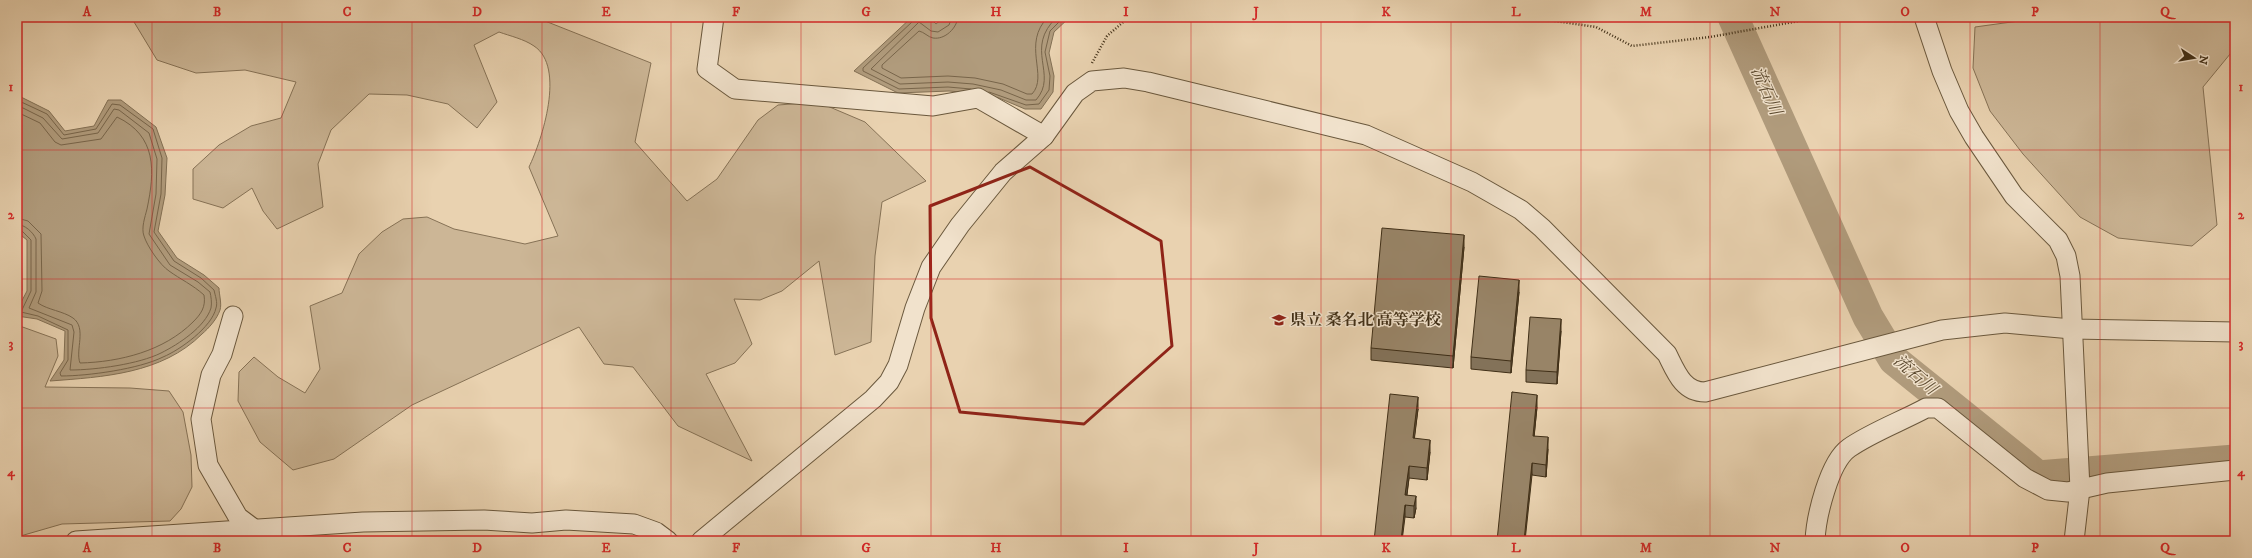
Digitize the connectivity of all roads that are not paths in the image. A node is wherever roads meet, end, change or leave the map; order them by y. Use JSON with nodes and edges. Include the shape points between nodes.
{"nodes":[{"id":1,"x":714,"y":17,"type":"edge"},
{"id":2,"x":1924,"y":17,"type":"edge"},
{"id":3,"x":1044,"y":136,"type":"junction"},
{"id":4,"x":233,"y":316,"type":"dead end"},
{"id":5,"x":2072,"y":329,"type":"junction"},
{"id":6,"x":2235,"y":332,"type":"edge"},
{"id":7,"x":2235,"y":470,"type":"edge"},
{"id":8,"x":2080,"y":489,"type":"junction"},
{"id":9,"x":254,"y":529,"type":"junction"},
{"id":10,"x":76,"y":541,"type":"edge"},
{"id":11,"x":270,"y":541,"type":"edge"},
{"id":12,"x":668,"y":541,"type":"edge"},
{"id":13,"x":701,"y":541,"type":"edge"},
{"id":14,"x":1815,"y":541,"type":"edge"},
{"id":15,"x":2074,"y":541,"type":"edge"}],
"edges":[{"from":1,"to":3,"type":"street","via":[[707,69],[735,89],[933,106],[978,98]]},
{"from":2,"to":5,"type":"street","via":[[1942,71],[1974,138],[2014,196],[2058,240],[2066,256],[2070,276]]},
{"from":3,"to":5,"type":"street","via":[[1075,93],[1092,82],[1124,78],[1366,135],[1472,182],[1521,210],[1667,354],[1679,377],[1686,386],[1696,392],[1705,392],[1942,330],[2005,323]]},
{"from":3,"to":13,"type":"street","via":[[1003,172],[960,225],[931,267],[915,308],[898,365],[889,382],[872,399]]},
{"from":4,"to":9,"type":"street","via":[[222,354],[211,375],[201,419],[202,437],[208,465],[214,477],[238,517]]},
{"from":5,"to":6,"type":"street"},
{"from":5,"to":8,"type":"street"},
{"from":7,"to":8,"type":"street","via":[[2108,483]]},
{"from":8,"to":14,"type":"street","via":[[2068,492],[2048,490],[2025,478],[1938,408],[1926,408],[1848,448],[1829,475],[1815,531]]},
{"from":8,"to":15,"type":"street"},
{"from":9,"to":10,"type":"street"},
{"from":9,"to":11,"type":"street"},
{"from":9,"to":12,"type":"street","via":[[363,522],[484,520],[532,523],[566,520],[634,524],[656,532]]}]}
